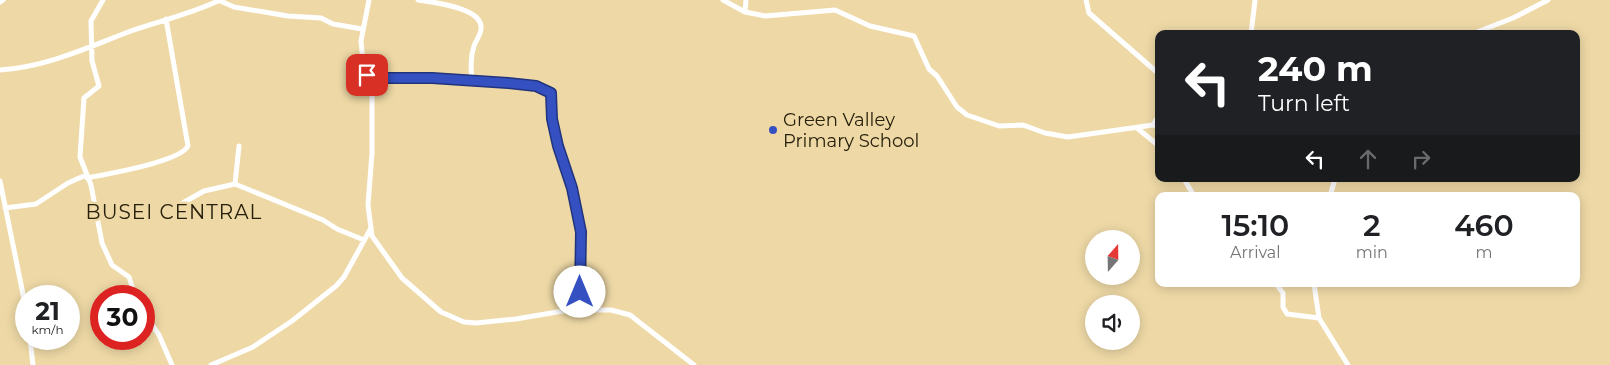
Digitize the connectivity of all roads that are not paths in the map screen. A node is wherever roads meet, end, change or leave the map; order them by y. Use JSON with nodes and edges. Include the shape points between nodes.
{"nodes":[{"id":1,"x":103,"y":0,"type":"edge"},
{"id":2,"x":218,"y":0,"type":"edge"},
{"id":3,"x":369,"y":0,"type":"edge"},
{"id":4,"x":418,"y":0,"type":"edge"},
{"id":5,"x":723,"y":0,"type":"edge"},
{"id":6,"x":746,"y":0,"type":"edge"},
{"id":7,"x":1086,"y":0,"type":"edge"},
{"id":8,"x":1256,"y":0,"type":"edge"},
{"id":9,"x":1548,"y":0,"type":"edge"},
{"id":10,"x":745,"y":12,"type":"junction"},
{"id":11,"x":166,"y":19,"type":"junction"},
{"id":12,"x":362,"y":30,"type":"junction"},
{"id":13,"x":1252,"y":30,"type":"edge"},
{"id":14,"x":1482,"y":30,"type":"edge"},
{"id":15,"x":92,"y":47,"type":"junction"},
{"id":16,"x":0,"y":70,"type":"edge"},
{"id":17,"x":1155,"y":71,"type":"edge"},
{"id":18,"x":367,"y":75,"type":"junction"},
{"id":19,"x":472,"y":81,"type":"junction"},
{"id":20,"x":1155,"y":126,"type":"edge"},
{"id":21,"x":1138,"y":128,"type":"junction"},
{"id":22,"x":1155,"y":143,"type":"edge"},
{"id":23,"x":239,"y":146,"type":"dead end"},
{"id":24,"x":87,"y":176,"type":"junction"},
{"id":25,"x":0,"y":181,"type":"edge"},
{"id":26,"x":235,"y":184,"type":"junction"},
{"id":27,"x":179,"y":205,"type":"dead end"},
{"id":28,"x":5,"y":208,"type":"junction"},
{"id":29,"x":371,"y":228,"type":"junction"},
{"id":30,"x":364,"y":240,"type":"junction"},
{"id":31,"x":21,"y":285,"type":"edge"},
{"id":32,"x":131,"y":285,"type":"edge"},
{"id":33,"x":1278,"y":287,"type":"edge"},
{"id":34,"x":1314,"y":287,"type":"edge"},
{"id":35,"x":583,"y":310,"type":"junction"},
{"id":36,"x":1319,"y":318,"type":"junction"},
{"id":37,"x":155,"y":330,"type":"edge"},
{"id":38,"x":31,"y":350,"type":"edge"},
{"id":39,"x":33,"y":365,"type":"edge"},
{"id":40,"x":172,"y":365,"type":"edge"},
{"id":41,"x":211,"y":365,"type":"edge"},
{"id":42,"x":694,"y":365,"type":"edge"},
{"id":43,"x":1348,"y":365,"type":"edge"}],
"edges":[{"from":1,"to":15,"type":"street","via":[[91,21]]},
{"from":2,"to":11,"type":"street"},
{"from":2,"to":12,"type":"street","via":[[234,7],[321,18]]},
{"from":3,"to":12,"type":"street"},
{"from":4,"to":19,"type":"street","via":[[466,10],[481,21],[471,61]]},
{"from":5,"to":10,"type":"street"},
{"from":6,"to":10,"type":"street"},
{"from":7,"to":17,"type":"street","via":[[1089,13]]},
{"from":8,"to":13,"type":"street"},
{"from":9,"to":14,"type":"street"},
{"from":10,"to":21,"type":"street","via":[[765,16],[835,10],[870,26],[914,36],[929,69],[961,112],[990,123],[1022,125],[1045,134],[1076,137]]},
{"from":11,"to":15,"type":"street"},
{"from":11,"to":24,"type":"street","via":[[188,146],[186,151],[145,166]]},
{"from":12,"to":18,"type":"street"},
{"from":15,"to":16,"type":"street","via":[[34,66]]},
{"from":15,"to":24,"type":"street","via":[[92,61],[99,82],[98,87],[84,98],[80,157]]},
{"from":18,"to":19,"type":"street"},
{"from":18,"to":29,"type":"street","via":[[372,91],[368,205]]},
{"from":19,"to":35,"type":"street","via":[[536,86],[551,93],[552,119],[581,232],[580,292]]},
{"from":20,"to":21,"type":"street"},
{"from":21,"to":22,"type":"street"},
{"from":23,"to":26,"type":"street"},
{"from":24,"to":28,"type":"street","via":[[68,183],[36,204]]},
{"from":24,"to":32,"type":"street","via":[[102,243],[112,265],[129,278]]},
{"from":25,"to":28,"type":"street"},
{"from":26,"to":27,"type":"street","via":[[204,191]]},
{"from":26,"to":30,"type":"street"},
{"from":28,"to":31,"type":"street"},
{"from":29,"to":30,"type":"street"},
{"from":29,"to":35,"type":"street","via":[[372,236],[402,278],[429,304],[454,319],[476,323]]},
{"from":30,"to":41,"type":"street","via":[[336,286],[253,347]]},
{"from":33,"to":36,"type":"street","via":[[1283,293],[1283,307],[1287,314]]},
{"from":34,"to":36,"type":"street"},
{"from":35,"to":42,"type":"street","via":[[611,310],[630,315]]},
{"from":36,"to":43,"type":"street"},
{"from":37,"to":40,"type":"street"},
{"from":38,"to":39,"type":"street"}]}
